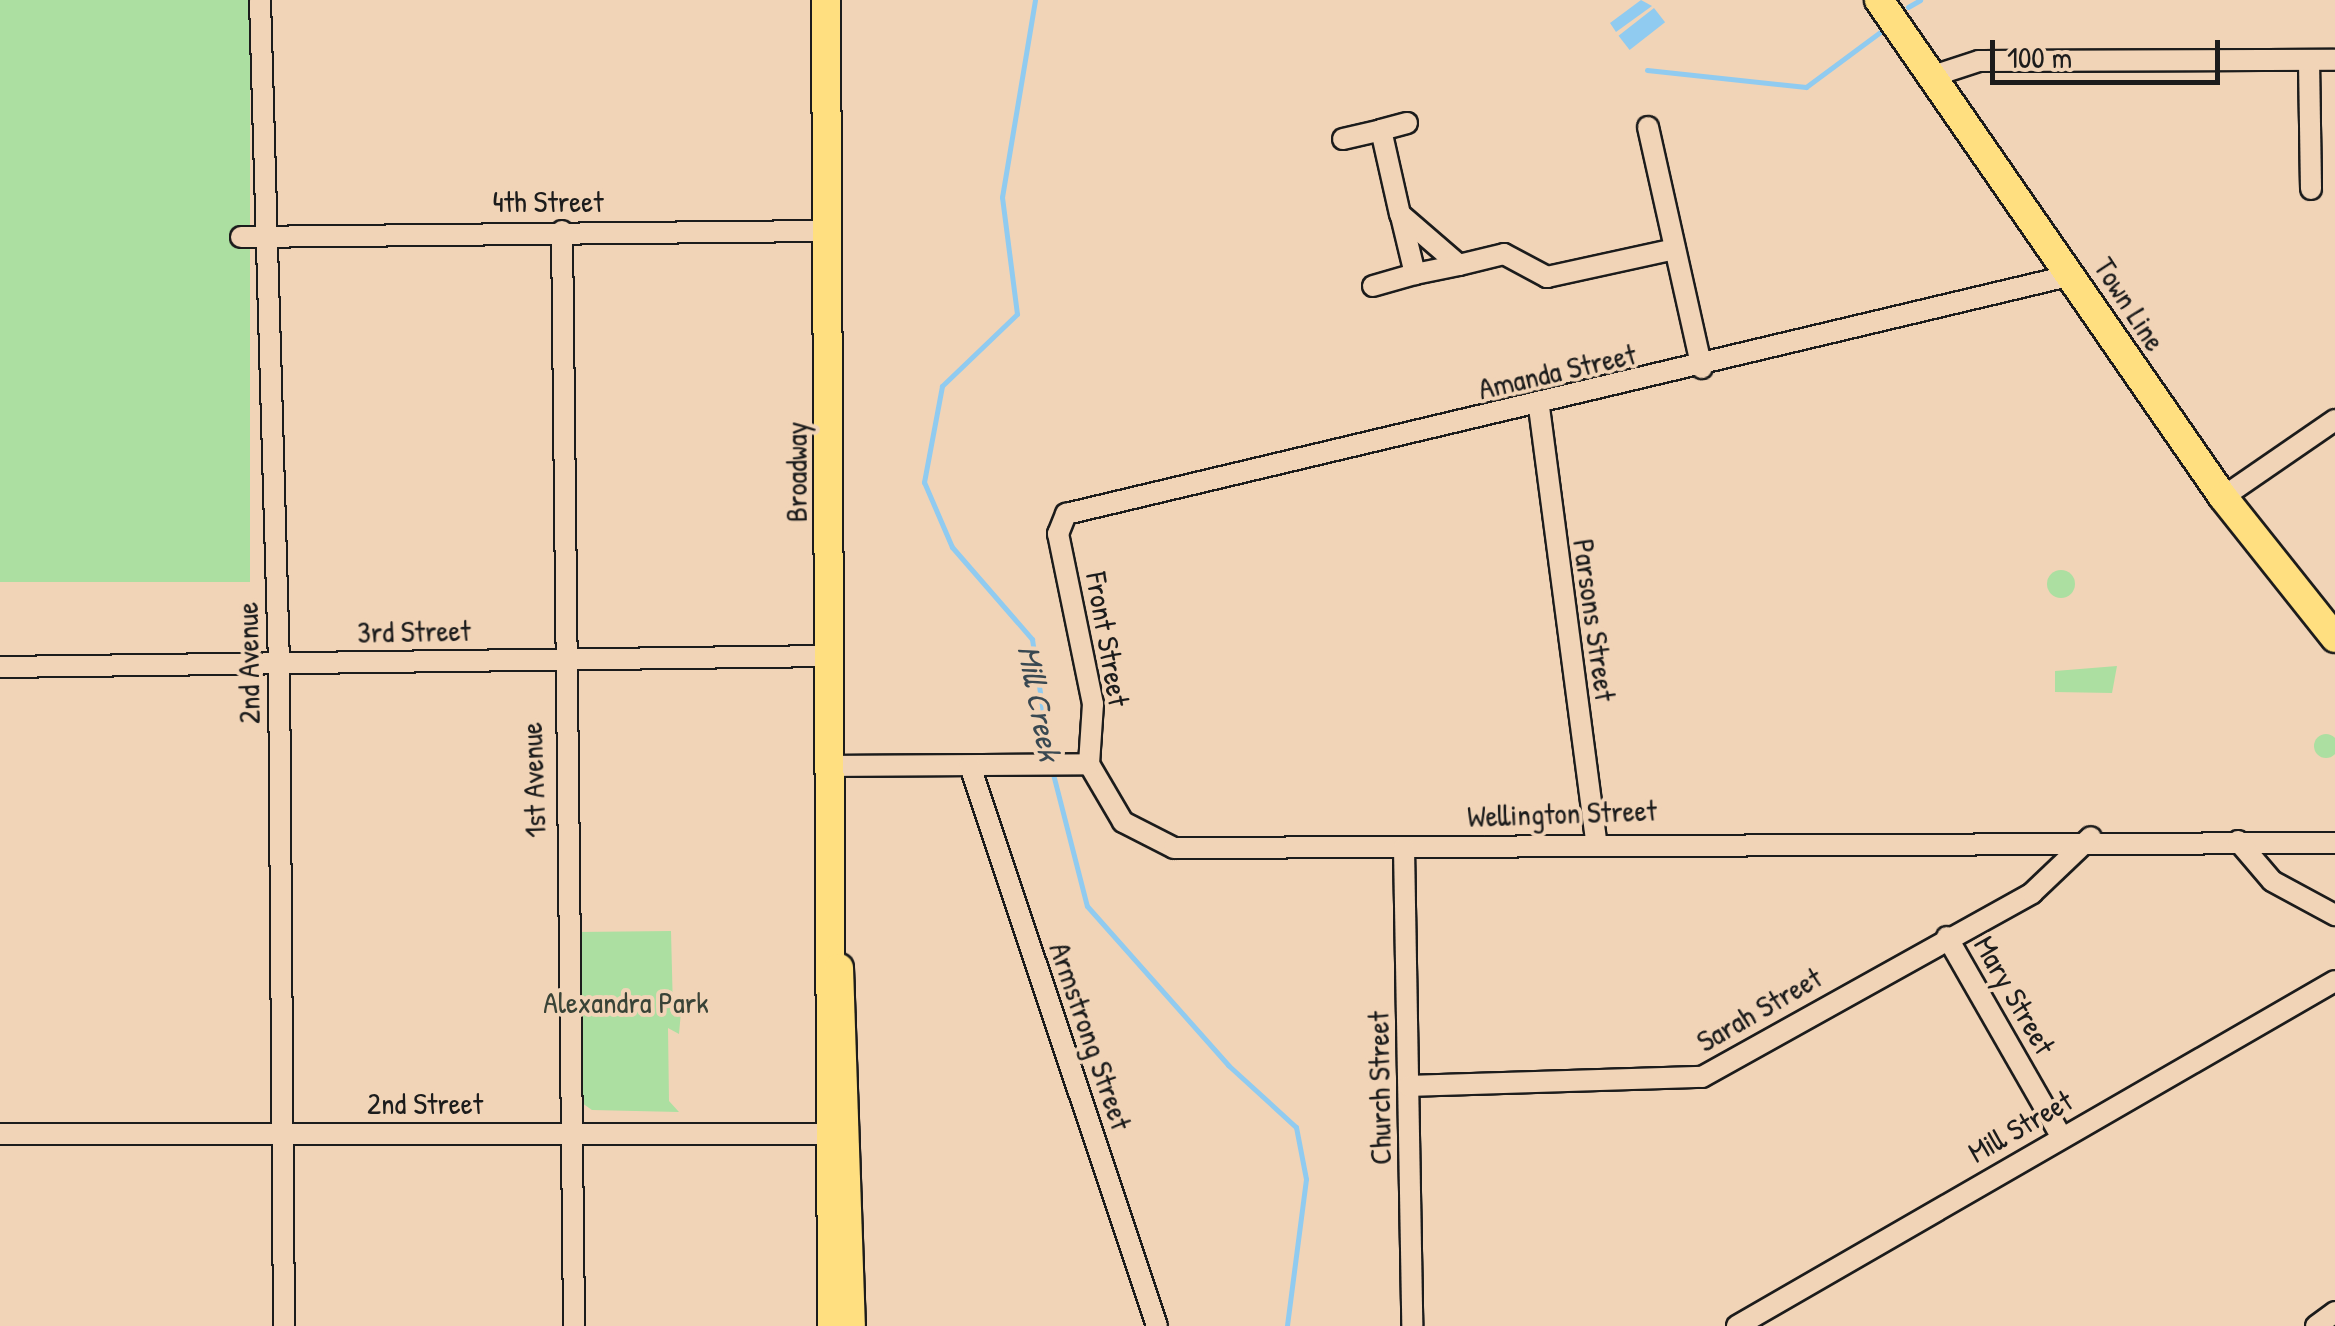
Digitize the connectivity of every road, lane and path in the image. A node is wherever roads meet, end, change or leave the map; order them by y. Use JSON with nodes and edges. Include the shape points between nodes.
{"nodes":[{"id":1,"x":260,"y":0,"type":"edge"},
{"id":2,"x":826,"y":0,"type":"edge"},
{"id":3,"x":1879,"y":0,"type":"edge"},
{"id":4,"x":2335,"y":60,"type":"edge"},
{"id":5,"x":2309,"y":61,"type":"junction"},
{"id":6,"x":1936,"y":75,"type":"junction"},
{"id":7,"x":1407,"y":123,"type":"dead end"},
{"id":8,"x":1648,"y":128,"type":"dead end"},
{"id":9,"x":1381,"y":130,"type":"junction"},
{"id":10,"x":1343,"y":139,"type":"dead end"},
{"id":11,"x":2311,"y":189,"type":"dead end"},
{"id":12,"x":1400,"y":214,"type":"junction"},
{"id":13,"x":828,"y":231,"type":"junction"},
{"id":14,"x":562,"y":232,"type":"junction"},
{"id":15,"x":267,"y":235,"type":"junction"},
{"id":16,"x":240,"y":236,"type":"dead end"},
{"id":17,"x":1675,"y":249,"type":"junction"},
{"id":18,"x":1460,"y":265,"type":"junction"},
{"id":19,"x":1416,"y":274,"type":"junction"},
{"id":20,"x":2072,"y":275,"type":"junction"},
{"id":21,"x":1373,"y":286,"type":"dead end"},
{"id":22,"x":1702,"y":368,"type":"junction"},
{"id":23,"x":1539,"y":407,"type":"junction"},
{"id":24,"x":2335,"y":420,"type":"edge"},
{"id":25,"x":2223,"y":497,"type":"junction"},
{"id":26,"x":1058,"y":526,"type":"joint"},
{"id":27,"x":2335,"y":638,"type":"edge"},
{"id":28,"x":830,"y":656,"type":"junction"},
{"id":29,"x":560,"y":660,"type":"junction"},
{"id":30,"x":280,"y":663,"type":"junction"},
{"id":31,"x":0,"y":668,"type":"edge"},
{"id":32,"x":1089,"y":764,"type":"junction"},
{"id":33,"x":832,"y":766,"type":"junction"},
{"id":34,"x":970,"y":766,"type":"junction"},
{"id":35,"x":2091,"y":837,"type":"junction"},
{"id":36,"x":1596,"y":840,"type":"junction"},
{"id":37,"x":2238,"y":842,"type":"junction"},
{"id":38,"x":2335,"y":842,"type":"edge"},
{"id":39,"x":1404,"y":848,"type":"junction"},
{"id":40,"x":2335,"y":914,"type":"edge"},
{"id":41,"x":1947,"y":936,"type":"junction"},
{"id":42,"x":2335,"y":982,"type":"edge"},
{"id":43,"x":1409,"y":1086,"type":"junction"},
{"id":44,"x":277,"y":1132,"type":"junction"},
{"id":45,"x":0,"y":1134,"type":"edge"},
{"id":46,"x":573,"y":1134,"type":"junction"},
{"id":47,"x":839,"y":1134,"type":"junction"},
{"id":48,"x":2061,"y":1136,"type":"junction"},
{"id":49,"x":2335,"y":1312,"type":"edge"},
{"id":50,"x":284,"y":1326,"type":"edge"},
{"id":51,"x":574,"y":1326,"type":"edge"},
{"id":52,"x":832,"y":1326,"type":"edge"},
{"id":53,"x":852,"y":1326,"type":"edge"},
{"id":54,"x":1157,"y":1326,"type":"edge"},
{"id":55,"x":1412,"y":1326,"type":"edge"},
{"id":56,"x":1737,"y":1326,"type":"edge"},
{"id":57,"x":2317,"y":1326,"type":"edge"}],
"edges":[{"from":1,"to":15,"type":"street","name":"2nd Avenue"},
{"from":2,"to":13,"type":"main road","name":"Broadway"},
{"from":3,"to":6,"type":"main road","name":"Town Line"},
{"from":4,"to":5,"type":"street"},
{"from":5,"to":6,"type":"street","via":[[1979,61]]},
{"from":5,"to":11,"type":"street"},
{"from":6,"to":20,"type":"main road","name":"Town Line"},
{"from":7,"to":9,"type":"street"},
{"from":8,"to":17,"type":"street"},
{"from":9,"to":10,"type":"street"},
{"from":9,"to":12,"type":"street"},
{"from":12,"to":18,"type":"street"},
{"from":12,"to":19,"type":"street"},
{"from":13,"to":14,"type":"street","name":"4th Street"},
{"from":13,"to":28,"type":"main road","name":"Broadway"},
{"from":14,"to":15,"type":"street","name":"4th Street"},
{"from":14,"to":29,"type":"street","name":"1st Avenue"},
{"from":15,"to":16,"type":"street","name":"4th Street"},
{"from":15,"to":30,"type":"street","name":"2nd Avenue"},
{"from":17,"to":18,"type":"street","via":[[1547,277],[1504,254]]},
{"from":17,"to":22,"type":"street"},
{"from":18,"to":19,"type":"street"},
{"from":19,"to":21,"type":"street"},
{"from":20,"to":22,"type":"street","name":"Amanda Street"},
{"from":20,"to":25,"type":"main road","name":"Town Line"},
{"from":22,"to":23,"type":"street","name":"Amanda Street"},
{"from":23,"to":26,"type":"street","name":"Amanda Street","via":[[1079,510]]},
{"from":23,"to":36,"type":"street","name":"Parsons Street"},
{"from":24,"to":25,"type":"street"},
{"from":25,"to":27,"type":"main road","name":"Town Line"},
{"from":26,"to":32,"type":"street","name":"Front Street","via":[[1093,704]]},
{"from":28,"to":29,"type":"street","name":"3rd Street"},
{"from":28,"to":33,"type":"main road","name":"Broadway"},
{"from":29,"to":30,"type":"street","name":"3rd Street"},
{"from":29,"to":46,"type":"street","name":"1st Avenue"},
{"from":30,"to":31,"type":"street","name":"3rd Street"},
{"from":30,"to":44,"type":"street","name":"2nd Avenue"},
{"from":32,"to":34,"type":"street"},
{"from":32,"to":39,"type":"street","name":"Wellington Street","via":[[1116,814],[1162,846]]},
{"from":33,"to":34,"type":"street"},
{"from":33,"to":47,"type":"main road","name":"Broadway"},
{"from":34,"to":54,"type":"street","name":"Armstrong Street"},
{"from":35,"to":36,"type":"street","name":"Wellington Street"},
{"from":35,"to":37,"type":"street","name":"Wellington Street"},
{"from":35,"to":41,"type":"street","name":"Sarah Street","via":[[2043,886]]},
{"from":36,"to":39,"type":"street","name":"Wellington Street"},
{"from":37,"to":38,"type":"street","name":"Wellington Street"},
{"from":37,"to":40,"type":"street","via":[[2272,881]]},
{"from":39,"to":43,"type":"street","name":"Church Street"},
{"from":41,"to":43,"type":"street","name":"Sarah Street","via":[[1693,1080]]},
{"from":41,"to":48,"type":"street","name":"Mary Street"},
{"from":42,"to":48,"type":"street","name":"Mill Street"},
{"from":43,"to":55,"type":"street","name":"Church Street"},
{"from":44,"to":45,"type":"street","name":"2nd Street"},
{"from":44,"to":46,"type":"street","name":"2nd Street"},
{"from":44,"to":50,"type":"street","name":"2nd Avenue"},
{"from":46,"to":47,"type":"street","name":"2nd Street"},
{"from":46,"to":51,"type":"street","name":"1st Avenue"},
{"from":47,"to":52,"type":"main road","name":"Broadway"},
{"from":47,"to":53,"type":"main road","name":"Broadway"},
{"from":48,"to":56,"type":"street","name":"Mill Street"},
{"from":49,"to":57,"type":"street"}]}
